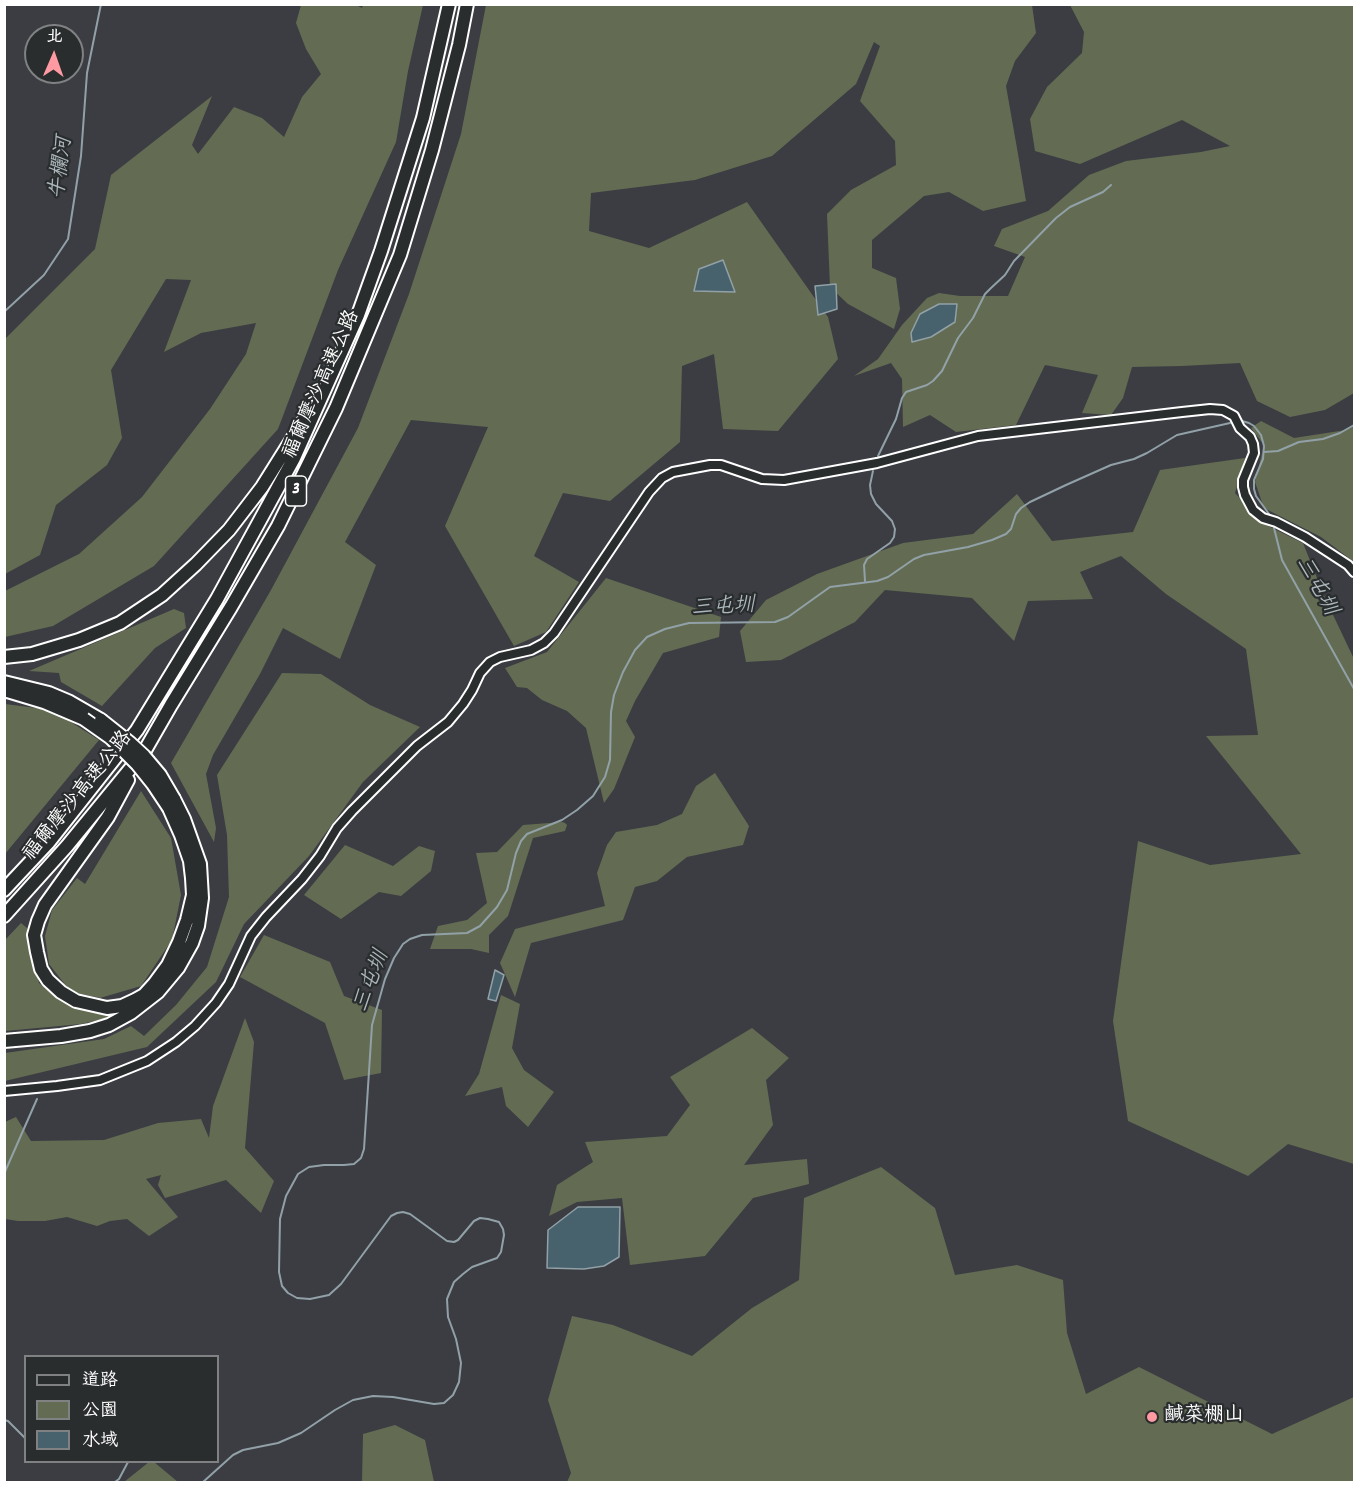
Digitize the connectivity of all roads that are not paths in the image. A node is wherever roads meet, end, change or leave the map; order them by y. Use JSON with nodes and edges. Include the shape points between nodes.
{"nodes":[{"id":1,"x":449,"y":4,"type":"edge"},
{"id":2,"x":467,"y":4,"type":"edge"},
{"id":3,"x":330,"y":381,"type":"junction"},
{"id":4,"x":1354,"y":572,"type":"edge"},
{"id":5,"x":4,"y":657,"type":"edge"},
{"id":6,"x":4,"y":682,"type":"edge"},
{"id":7,"x":4,"y":690,"type":"edge"},
{"id":8,"x":144,"y":752,"type":"junction"},
{"id":9,"x":171,"y":803,"type":"junction"},
{"id":10,"x":4,"y":891,"type":"edge"},
{"id":11,"x":4,"y":916,"type":"edge"},
{"id":12,"x":4,"y":1041,"type":"edge"},
{"id":13,"x":4,"y":1091,"type":"edge"}],
"edges":[{"from":1,"to":3,"type":"highway","name":"福爾摩沙高速公路","number":"3","via":[[423,118],[381,251]]},
{"from":2,"to":8,"type":"highway","name":"福爾摩沙高速公路","number":"3","via":[[432,150],[400,255],[336,408],[278,526]]},
{"from":3,"to":5,"type":"highway","via":[[262,487],[229,530],[162,595],[120,623],[79,640],[32,654]]},
{"from":3,"to":10,"type":"highway","name":"福爾摩沙高速公路","number":"3","via":[[294,458],[217,599],[136,730],[48,843]]},
{"from":4,"to":13,"type":"street","via":[[1305,537],[1253,510],[1243,487],[1254,453],[1253,444],[1233,416],[1223,410],[978,436],[877,464],[784,480],[762,479],[721,465],[673,472],[649,492],[554,633],[531,650],[490,662],[448,722],[417,746],[337,828],[302,879],[250,936],[229,984],[195,1026],[147,1061],[100,1080]]},
{"from":6,"to":9,"type":"highway","bridge":true,"via":[[49,693],[101,720],[144,756],[160,775]]},
{"from":7,"to":9,"type":"highway","bridge":true,"via":[[84,719],[138,764]]},
{"from":8,"to":9,"type":"highway","via":[[108,817],[45,905],[34,935],[41,969],[48,980],[76,1001],[107,1008],[122,1006],[144,995],[168,965],[188,920],[193,895],[190,861]]},
{"from":8,"to":11,"type":"highway","name":"福爾摩沙高速公路","number":"3","via":[[68,846]]},
{"from":9,"to":12,"type":"highway","via":[[184,819],[200,864],[202,898],[198,926],[178,968],[158,992],[109,1025],[62,1036]]}]}
